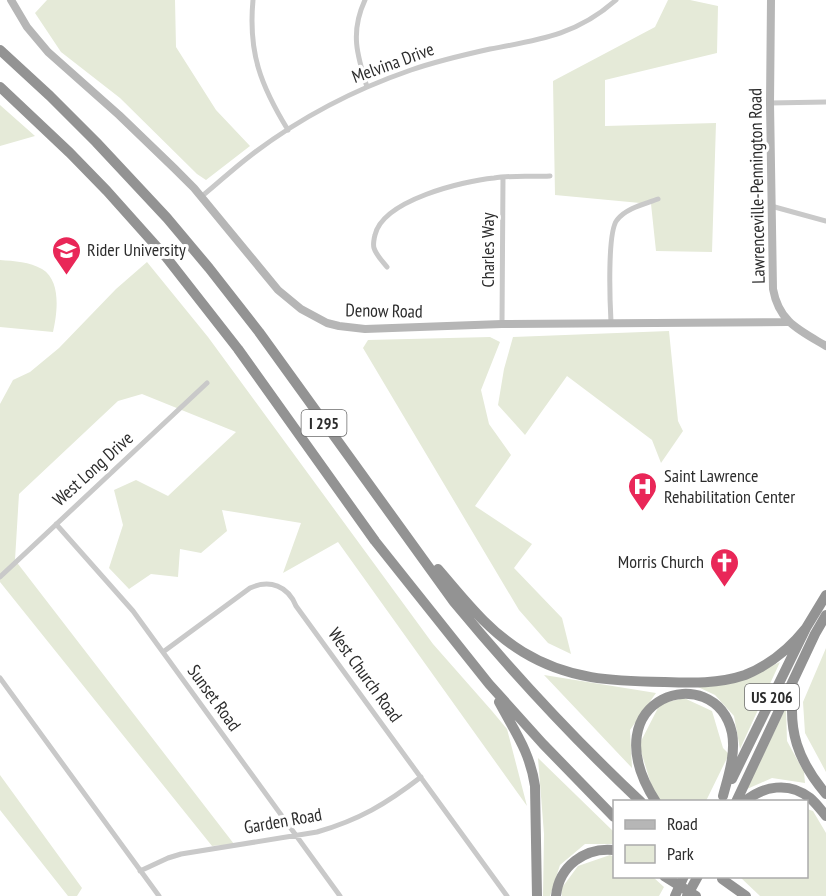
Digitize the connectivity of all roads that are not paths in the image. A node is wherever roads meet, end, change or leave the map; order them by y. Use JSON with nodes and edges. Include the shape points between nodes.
{"nodes":[{"id":1,"x":11,"y":0,"type":"edge"},
{"id":2,"x":253,"y":0,"type":"edge"},
{"id":3,"x":365,"y":0,"type":"edge"},
{"id":4,"x":616,"y":0,"type":"edge"},
{"id":5,"x":771,"y":0,"type":"edge"},
{"id":6,"x":0,"y":50,"type":"edge"},
{"id":7,"x":0,"y":87,"type":"edge"},
{"id":8,"x":367,"y":87,"type":"junction"},
{"id":9,"x":826,"y":102,"type":"edge"},
{"id":10,"x":770,"y":103,"type":"junction"},
{"id":11,"x":288,"y":130,"type":"junction"},
{"id":12,"x":550,"y":176,"type":"dead end"},
{"id":13,"x":503,"y":177,"type":"junction"},
{"id":14,"x":201,"y":197,"type":"junction"},
{"id":15,"x":658,"y":199,"type":"dead end"},
{"id":16,"x":771,"y":206,"type":"junction"},
{"id":17,"x":826,"y":221,"type":"edge"},
{"id":18,"x":387,"y":267,"type":"dead end"},
{"id":19,"x":611,"y":322,"type":"junction"},
{"id":20,"x":788,"y":322,"type":"junction"},
{"id":21,"x":502,"y":324,"type":"junction"},
{"id":22,"x":826,"y":346,"type":"edge"},
{"id":23,"x":207,"y":383,"type":"dead end"},
{"id":24,"x":394,"y":519,"type":"junction"},
{"id":25,"x":56,"y":524,"type":"junction"},
{"id":26,"x":0,"y":577,"type":"edge"},
{"id":27,"x":826,"y":595,"type":"edge"},
{"id":28,"x":826,"y":615,"type":"edge"},
{"id":29,"x":810,"y":631,"type":"junction"},
{"id":30,"x":163,"y":652,"type":"junction"},
{"id":31,"x":0,"y":678,"type":"edge"},
{"id":32,"x":489,"y":684,"type":"junction"},
{"id":33,"x":421,"y":777,"type":"junction"},
{"id":34,"x":826,"y":794,"type":"edge"},
{"id":35,"x":722,"y":799,"type":"edge"},
{"id":36,"x":640,"y":800,"type":"edge"},
{"id":37,"x":655,"y":800,"type":"edge"},
{"id":38,"x":736,"y":800,"type":"edge"},
{"id":39,"x":745,"y":800,"type":"edge"},
{"id":40,"x":613,"y":815,"type":"edge"},
{"id":41,"x":826,"y":816,"type":"edge"},
{"id":42,"x":296,"y":836,"type":"junction"},
{"id":43,"x":613,"y":850,"type":"edge"},
{"id":44,"x":140,"y":871,"type":"junction"},
{"id":45,"x":667,"y":878,"type":"edge"},
{"id":46,"x":677,"y":878,"type":"edge"},
{"id":47,"x":683,"y":878,"type":"edge"},
{"id":48,"x":697,"y":878,"type":"edge"},
{"id":49,"x":721,"y":878,"type":"edge"},
{"id":50,"x":159,"y":896,"type":"edge"},
{"id":51,"x":340,"y":896,"type":"edge"},
{"id":52,"x":507,"y":896,"type":"edge"},
{"id":53,"x":537,"y":896,"type":"edge"},
{"id":54,"x":556,"y":896,"type":"edge"},
{"id":55,"x":675,"y":896,"type":"edge"},
{"id":56,"x":687,"y":896,"type":"edge"},
{"id":57,"x":696,"y":896,"type":"edge"},
{"id":58,"x":740,"y":896,"type":"edge"},
{"id":59,"x":746,"y":896,"type":"edge"}],
"edges":[{"from":1,"to":14,"type":"street","name":"Denow Road","via":[[48,52],[147,141]]},
{"from":2,"to":11,"type":"street","via":[[252,34],[257,66],[269,98]]},
{"from":3,"to":8,"type":"street","via":[[356,37]]},
{"from":4,"to":8,"type":"street","name":"Melvina Drive","via":[[588,21],[561,34],[440,61]]},
{"from":5,"to":10,"type":"street","name":"Lawrenceville-Pennington Road"},
{"from":6,"to":24,"type":"highway","number":"I 295","via":[[96,142],[167,218],[259,332]]},
{"from":7,"to":32,"type":"highway","number":"I 295","via":[[107,191],[196,294],[375,541]]},
{"from":8,"to":11,"type":"street","name":"Melvina Drive"},
{"from":9,"to":10,"type":"street"},
{"from":10,"to":16,"type":"street","name":"Lawrenceville-Pennington Road"},
{"from":11,"to":14,"type":"street","name":"Melvina Drive"},
{"from":12,"to":13,"type":"street"},
{"from":13,"to":18,"type":"street","via":[[437,190],[387,215],[378,226],[374,249]]},
{"from":13,"to":21,"type":"street","name":"Charles Way"},
{"from":14,"to":21,"type":"street","name":"Denow Road","via":[[278,290],[327,323],[365,329]]},
{"from":15,"to":19,"type":"street","via":[[621,215],[613,226]]},
{"from":16,"to":17,"type":"street"},
{"from":16,"to":20,"type":"street","name":"Lawrenceville-Pennington Road","via":[[773,289]]},
{"from":19,"to":20,"type":"street","name":"Denow Road"},
{"from":19,"to":21,"type":"street","name":"Denow Road"},
{"from":20,"to":22,"type":"street"},
{"from":23,"to":25,"type":"street","name":"West Long Drive"},
{"from":24,"to":29,"type":"highway","via":[[505,640],[539,661],[576,674],[615,681],[702,683],[732,679],[773,660]]},
{"from":24,"to":36,"type":"highway","number":"I 295","via":[[488,643],[563,725]]},
{"from":25,"to":26,"type":"street","name":"West Long Drive"},
{"from":25,"to":30,"type":"street","name":"Sunset Road","via":[[118,593]]},
{"from":27,"to":29,"type":"highway","number":"US 206"},
{"from":28,"to":29,"type":"highway","number":"US 206"},
{"from":29,"to":34,"type":"highway","via":[[794,687],[791,715],[800,755],[813,780]]},
{"from":29,"to":35,"type":"highway","number":"US 206"},
{"from":29,"to":38,"type":"highway","number":"US 206"},
{"from":30,"to":33,"type":"street","name":"West Church Road","via":[[250,588],[264,584],[280,587],[291,596]]},
{"from":30,"to":42,"type":"street","name":"Sunset Road"},
{"from":31,"to":44,"type":"street"},
{"from":32,"to":40,"type":"highway","number":"I 295"},
{"from":32,"to":53,"type":"highway","via":[[520,738],[532,769]]},
{"from":33,"to":42,"type":"street","name":"Garden Road","via":[[368,813],[336,827]]},
{"from":33,"to":52,"type":"street","name":"West Church Road"},
{"from":35,"to":37,"type":"highway","via":[[733,744],[729,723],[707,699],[680,694],[654,704],[642,718],[636,735],[640,768]]},
{"from":39,"to":41,"type":"highway","via":[[768,788],[785,787],[809,797]]},
{"from":42,"to":44,"type":"street","name":"Garden Road","via":[[181,854]]},
{"from":42,"to":51,"type":"street","name":"Sunset Road"},
{"from":43,"to":54,"type":"highway","via":[[579,857],[565,870]]},
{"from":44,"to":50,"type":"street"},
{"from":45,"to":57,"type":"highway"},
{"from":46,"to":57,"type":"highway"},
{"from":47,"to":55,"type":"highway","bridge":true},
{"from":48,"to":56,"type":"highway","bridge":true},
{"from":49,"to":58,"type":"highway"},
{"from":49,"to":59,"type":"highway"}]}
